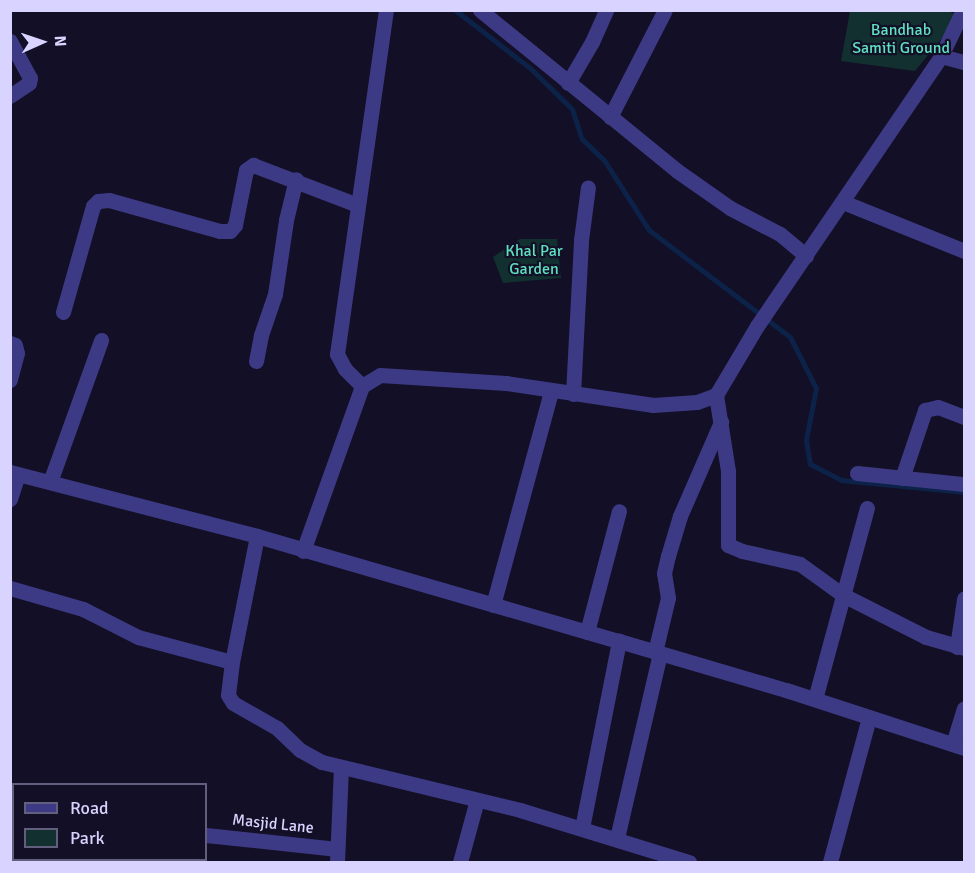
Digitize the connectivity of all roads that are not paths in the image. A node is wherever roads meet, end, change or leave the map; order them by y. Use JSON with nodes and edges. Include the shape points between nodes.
{"nodes":[{"id":1,"x":386,"y":10,"type":"edge"},
{"id":2,"x":480,"y":10,"type":"edge"},
{"id":3,"x":606,"y":10,"type":"edge"},
{"id":4,"x":665,"y":10,"type":"edge"},
{"id":5,"x":963,"y":10,"type":"edge"},
{"id":6,"x":10,"y":41,"type":"edge"},
{"id":7,"x":940,"y":56,"type":"junction"},
{"id":8,"x":964,"y":62,"type":"edge"},
{"id":9,"x":568,"y":83,"type":"junction"},
{"id":10,"x":10,"y":96,"type":"edge"},
{"id":11,"x":610,"y":117,"type":"junction"},
{"id":12,"x":296,"y":179,"type":"junction"},
{"id":13,"x":588,"y":188,"type":"dead end"},
{"id":14,"x":843,"y":201,"type":"junction"},
{"id":15,"x":358,"y":205,"type":"junction"},
{"id":16,"x":964,"y":251,"type":"edge"},
{"id":17,"x":806,"y":256,"type":"junction"},
{"id":18,"x":63,"y":312,"type":"dead end"},
{"id":19,"x":101,"y":340,"type":"dead end"},
{"id":20,"x":10,"y":343,"type":"edge"},
{"id":21,"x":256,"y":361,"type":"dead end"},
{"id":22,"x":10,"y":380,"type":"edge"},
{"id":23,"x":362,"y":386,"type":"junction"},
{"id":24,"x":551,"y":390,"type":"junction"},
{"id":25,"x":573,"y":394,"type":"junction"},
{"id":26,"x":716,"y":395,"type":"junction"},
{"id":27,"x":964,"y":417,"type":"edge"},
{"id":28,"x":721,"y":422,"type":"junction"},
{"id":29,"x":14,"y":473,"type":"edge"},
{"id":30,"x":857,"y":473,"type":"dead end"},
{"id":31,"x":902,"y":478,"type":"junction"},
{"id":32,"x":50,"y":482,"type":"junction"},
{"id":33,"x":964,"y":484,"type":"edge"},
{"id":34,"x":10,"y":500,"type":"edge"},
{"id":35,"x":867,"y":508,"type":"dead end"},
{"id":36,"x":619,"y":511,"type":"dead end"},
{"id":37,"x":257,"y":536,"type":"junction"},
{"id":38,"x":303,"y":551,"type":"junction"},
{"id":39,"x":10,"y":588,"type":"edge"},
{"id":40,"x":843,"y":595,"type":"junction"},
{"id":41,"x":964,"y":599,"type":"edge"},
{"id":42,"x":493,"y":605,"type":"junction"},
{"id":43,"x":588,"y":632,"type":"junction"},
{"id":44,"x":620,"y":641,"type":"junction"},
{"id":45,"x":961,"y":647,"type":"edge"},
{"id":46,"x":658,"y":652,"type":"junction"},
{"id":47,"x":232,"y":662,"type":"junction"},
{"id":48,"x":815,"y":699,"type":"junction"},
{"id":49,"x":964,"y":709,"type":"edge"},
{"id":50,"x":869,"y":717,"type":"junction"},
{"id":51,"x":959,"y":746,"type":"edge"},
{"id":52,"x":341,"y":768,"type":"junction"},
{"id":53,"x":477,"y":800,"type":"junction"},
{"id":54,"x":582,"y":828,"type":"junction"},
{"id":55,"x":207,"y":835,"type":"edge"},
{"id":56,"x":617,"y":838,"type":"junction"},
{"id":57,"x":337,"y":856,"type":"edge"},
{"id":58,"x":460,"y":862,"type":"edge"},
{"id":59,"x":689,"y":862,"type":"edge"},
{"id":60,"x":830,"y":862,"type":"edge"}],
"edges":[{"from":1,"to":15,"type":"street"},
{"from":2,"to":9,"type":"street"},
{"from":3,"to":9,"type":"street"},
{"from":4,"to":11,"type":"street"},
{"from":5,"to":7,"type":"street"},
{"from":6,"to":10,"type":"street","via":[[30,78],[29,83]]},
{"from":7,"to":8,"type":"street"},
{"from":7,"to":14,"type":"street"},
{"from":9,"to":11,"type":"street"},
{"from":11,"to":17,"type":"street","via":[[676,170],[730,208],[780,234]]},
{"from":12,"to":15,"type":"street"},
{"from":12,"to":18,"type":"street","via":[[250,166],[235,225],[225,232],[98,201],[93,206]]},
{"from":12,"to":21,"type":"street","via":[[275,294]]},
{"from":13,"to":25,"type":"street","via":[[581,240]]},
{"from":14,"to":16,"type":"street"},
{"from":14,"to":17,"type":"street"},
{"from":15,"to":23,"type":"street","via":[[338,354],[345,369]]},
{"from":17,"to":26,"type":"street","via":[[757,326]]},
{"from":19,"to":32,"type":"street"},
{"from":20,"to":22,"type":"street","via":[[17,353]]},
{"from":23,"to":24,"type":"street","via":[[380,375],[393,374],[506,382]]},
{"from":23,"to":38,"type":"street"},
{"from":24,"to":25,"type":"street"},
{"from":24,"to":42,"type":"street"},
{"from":25,"to":26,"type":"street","via":[[661,405],[697,402]]},
{"from":26,"to":28,"type":"street"},
{"from":27,"to":31,"type":"street","via":[[938,407],[926,410]]},
{"from":28,"to":40,"type":"street","via":[[728,471],[728,546],[800,564]]},
{"from":28,"to":46,"type":"street","via":[[680,516],[668,556],[664,573],[668,598]]},
{"from":29,"to":32,"type":"street"},
{"from":29,"to":34,"type":"street"},
{"from":30,"to":31,"type":"street"},
{"from":31,"to":33,"type":"street"},
{"from":32,"to":37,"type":"street"},
{"from":35,"to":40,"type":"street"},
{"from":36,"to":43,"type":"street"},
{"from":37,"to":38,"type":"street"},
{"from":37,"to":47,"type":"street"},
{"from":38,"to":42,"type":"street"},
{"from":39,"to":47,"type":"street","via":[[83,609],[138,637]]},
{"from":40,"to":45,"type":"street","via":[[926,637]]},
{"from":40,"to":48,"type":"street"},
{"from":41,"to":45,"type":"street"},
{"from":42,"to":43,"type":"street"},
{"from":43,"to":44,"type":"street"},
{"from":44,"to":46,"type":"street"},
{"from":44,"to":54,"type":"street"},
{"from":46,"to":48,"type":"street"},
{"from":46,"to":56,"type":"street"},
{"from":47,"to":52,"type":"street","via":[[228,695],[233,703],[277,728],[310,757]]},
{"from":48,"to":50,"type":"street"},
{"from":49,"to":51,"type":"street"},
{"from":50,"to":51,"type":"street"},
{"from":50,"to":60,"type":"street"},
{"from":52,"to":53,"type":"street"},
{"from":52,"to":57,"type":"street"},
{"from":53,"to":54,"type":"street"},
{"from":53,"to":58,"type":"street"},
{"from":54,"to":56,"type":"street"},
{"from":55,"to":57,"type":"street","name":"Masjid Lane"},
{"from":56,"to":59,"type":"street"}]}
